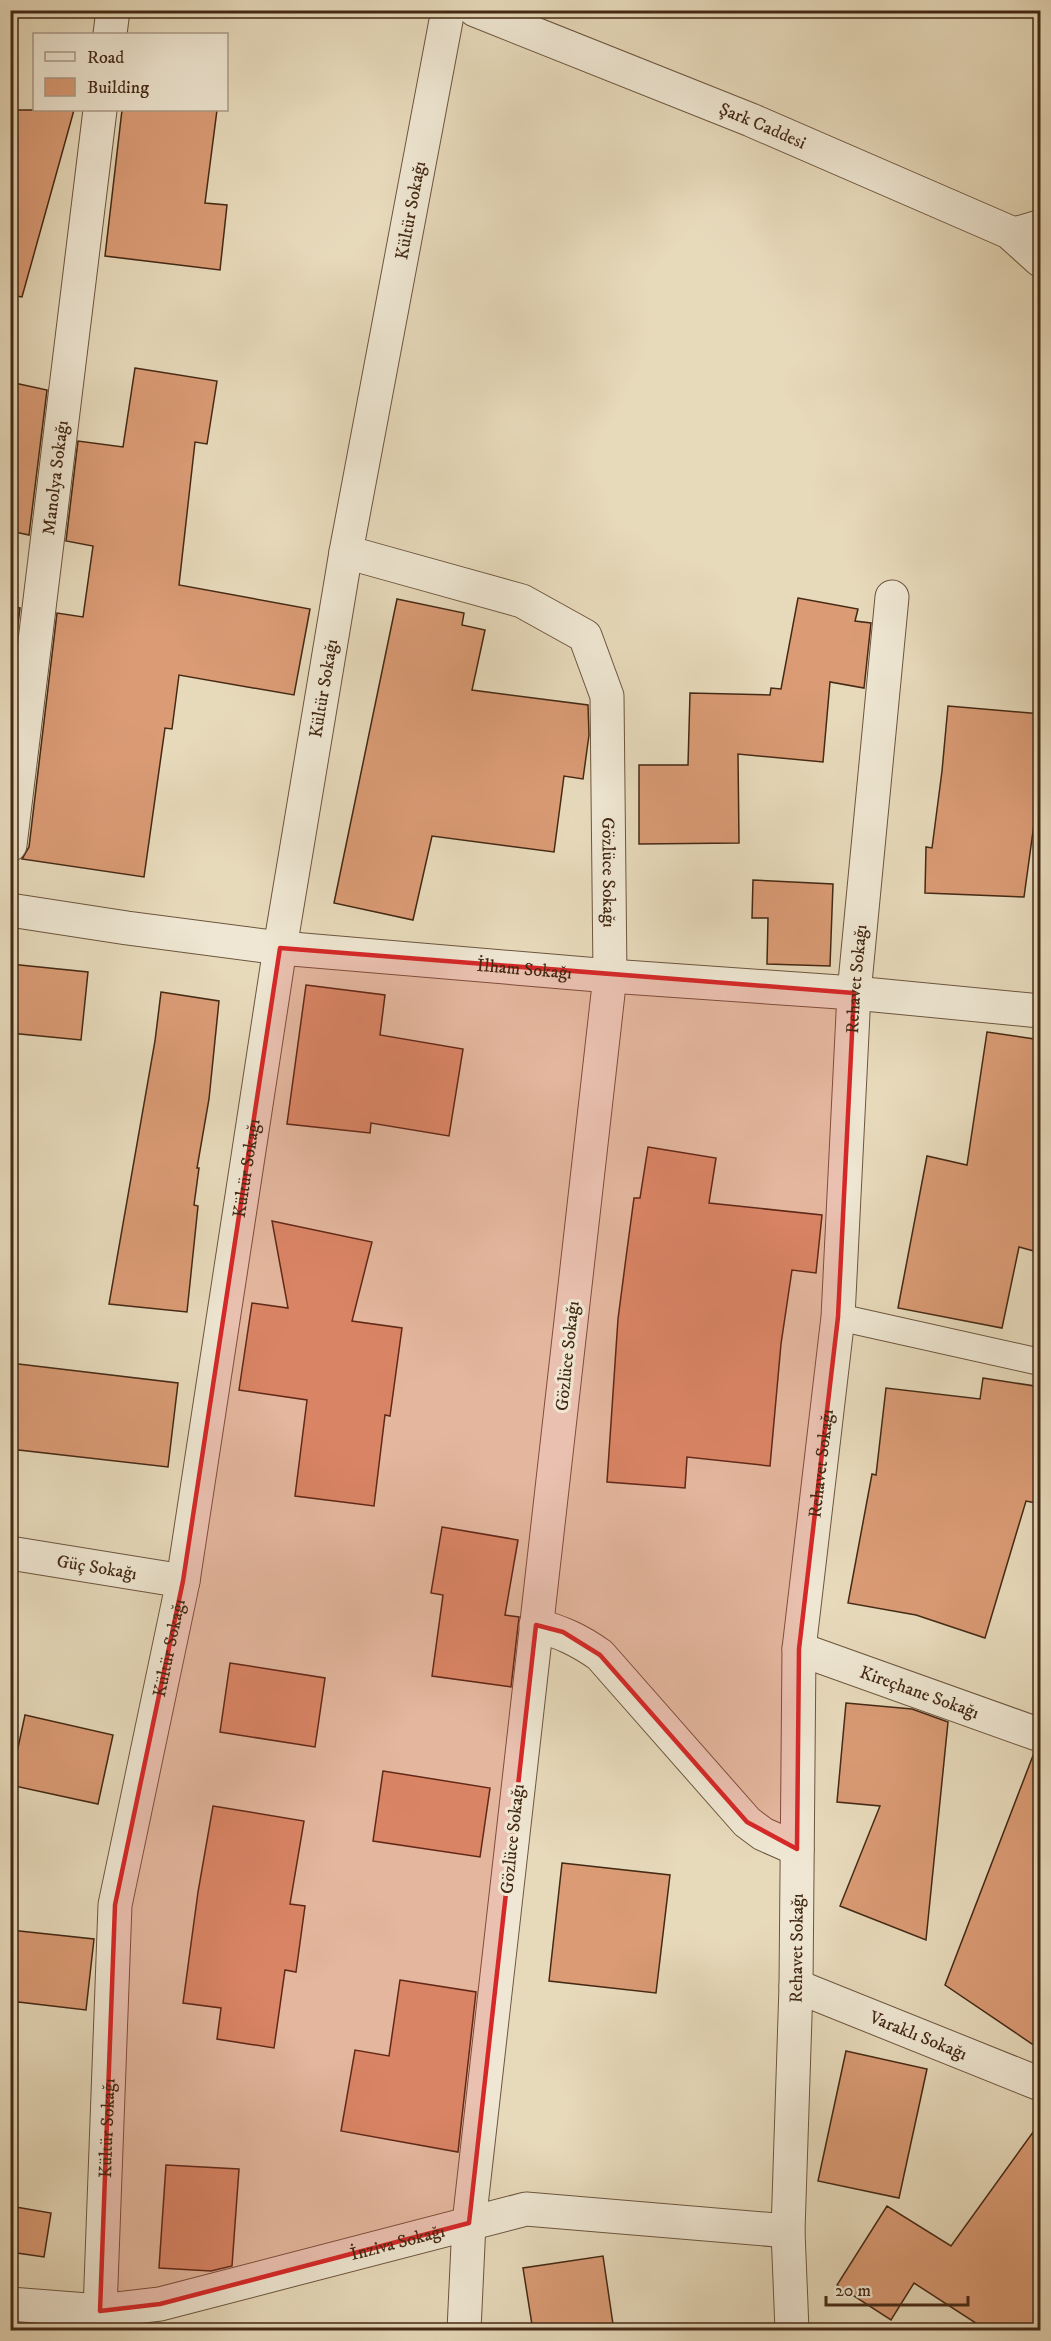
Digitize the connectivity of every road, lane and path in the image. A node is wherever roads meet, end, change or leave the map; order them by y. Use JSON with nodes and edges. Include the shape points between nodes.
{"nodes":[{"id":1,"x":113,"y":10,"type":"edge"},
{"id":2,"x":448,"y":10,"type":"edge"},
{"id":3,"x":476,"y":10,"type":"edge"},
{"id":4,"x":110,"y":33,"type":"edge"},
{"id":5,"x":100,"y":111,"type":"edge"},
{"id":6,"x":1041,"y":223,"type":"edge"},
{"id":7,"x":1009,"y":232,"type":"junction"},
{"id":8,"x":1041,"y":260,"type":"edge"},
{"id":9,"x":346,"y":552,"type":"junction"},
{"id":10,"x":892,"y":597,"type":"dead end"},
{"id":11,"x":10,"y":845,"type":"edge"},
{"id":12,"x":10,"y":910,"type":"edge"},
{"id":13,"x":280,"y":948,"type":"junction"},
{"id":14,"x":609,"y":976,"type":"junction"},
{"id":15,"x":854,"y":993,"type":"junction"},
{"id":16,"x":1041,"y":1011,"type":"edge"},
{"id":17,"x":838,"y":1317,"type":"junction"},
{"id":18,"x":1041,"y":1362,"type":"edge"},
{"id":19,"x":10,"y":1553,"type":"edge"},
{"id":20,"x":183,"y":1581,"type":"junction"},
{"id":21,"x":536,"y":1625,"type":"junction"},
{"id":22,"x":799,"y":1649,"type":"junction"},
{"id":23,"x":1041,"y":1735,"type":"edge"},
{"id":24,"x":796,"y":1849,"type":"junction"},
{"id":25,"x":796,"y":1986,"type":"junction"},
{"id":26,"x":1041,"y":2084,"type":"edge"},
{"id":27,"x":469,"y":2223,"type":"junction"},
{"id":28,"x":788,"y":2231,"type":"junction"},
{"id":29,"x":10,"y":2304,"type":"edge"},
{"id":30,"x":101,"y":2321,"type":"edge"},
{"id":31,"x":464,"y":2331,"type":"edge"},
{"id":32,"x":792,"y":2331,"type":"edge"}],
"edges":[{"from":1,"to":4,"type":"street"},
{"from":2,"to":9,"type":"street","name":"Kültür Sokağı"},
{"from":3,"to":7,"type":"street","name":"Şark Caddesi","via":[[751,120]]},
{"from":5,"to":11,"type":"street","name":"Manolya Sokağı"},
{"from":6,"to":7,"type":"lane"},
{"from":7,"to":8,"type":"street","name":"Şark Caddesi"},
{"from":9,"to":13,"type":"street","name":"Kültür Sokağı"},
{"from":9,"to":14,"type":"street","name":"Gözlüce Sokağı","via":[[522,601],[585,636],[608,696]]},
{"from":10,"to":15,"type":"street","name":"Rehavet Sokağı"},
{"from":12,"to":13,"type":"street","name":"İlham Sokağı"},
{"from":13,"to":14,"type":"street","name":"İlham Sokağı"},
{"from":13,"to":20,"type":"street","name":"Kültür Sokağı"},
{"from":14,"to":15,"type":"street","name":"İlham Sokağı"},
{"from":14,"to":21,"type":"street","name":"Gözlüce Sokağı"},
{"from":15,"to":16,"type":"street","name":"İlham Sokağı"},
{"from":15,"to":17,"type":"street","name":"Rehavet Sokağı"},
{"from":17,"to":18,"type":"lane"},
{"from":17,"to":22,"type":"street","name":"Rehavet Sokağı"},
{"from":19,"to":20,"type":"street","name":"Güç Sokağı"},
{"from":20,"to":30,"type":"street","name":"Kültür Sokağı","via":[[115,1905]]},
{"from":21,"to":24,"type":"street","via":[[563,1632],[600,1655],[747,1822]]},
{"from":21,"to":27,"type":"street","name":"Gözlüce Sokağı"},
{"from":22,"to":23,"type":"street","name":"Kireçhane Sokağı"},
{"from":22,"to":24,"type":"street","name":"Rehavet Sokağı"},
{"from":24,"to":25,"type":"street","name":"Rehavet Sokağı"},
{"from":25,"to":26,"type":"street","name":"Varaklı Sokağı"},
{"from":25,"to":28,"type":"street","name":"Rehavet Sokağı"},
{"from":27,"to":28,"type":"street","name":"İnziva Sokağı","via":[[526,2209]]},
{"from":27,"to":30,"type":"street","name":"İnziva Sokağı"},
{"from":27,"to":31,"type":"street","name":"Gözlüce Sokağı"},
{"from":28,"to":32,"type":"street","name":"Rehavet Sokağı"},
{"from":29,"to":30,"type":"street","name":"İnziva Sokağı"}]}
